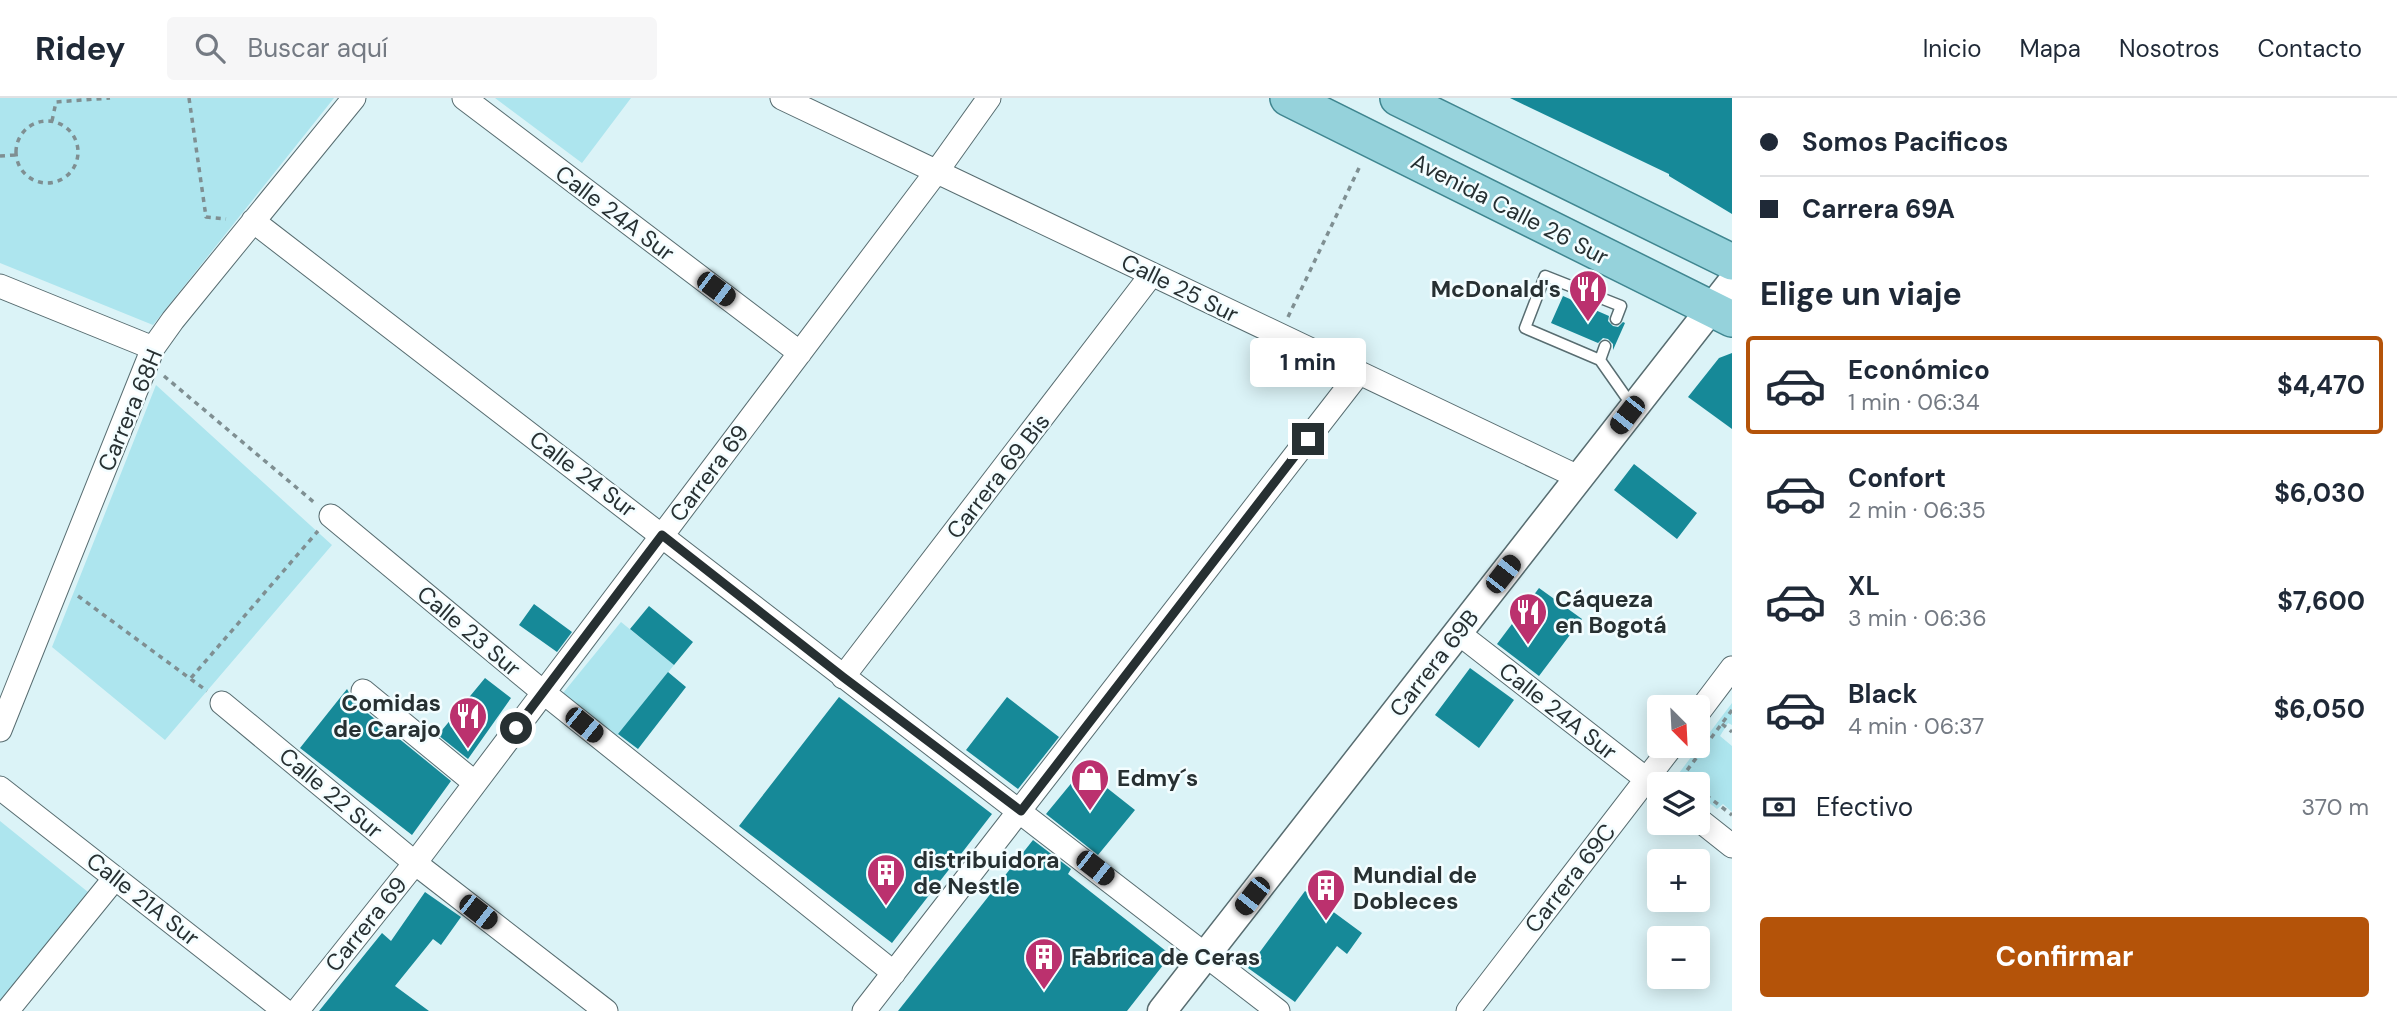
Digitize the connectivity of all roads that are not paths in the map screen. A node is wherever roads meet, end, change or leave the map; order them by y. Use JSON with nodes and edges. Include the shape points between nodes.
{"nodes":[{"id":1,"x":354,"y":98,"type":"edge"},
{"id":2,"x":464,"y":98,"type":"edge"},
{"id":3,"x":782,"y":98,"type":"edge"},
{"id":4,"x":989,"y":98,"type":"edge"},
{"id":5,"x":1288,"y":98,"type":"edge"},
{"id":6,"x":1398,"y":98,"type":"edge"},
{"id":7,"x":937,"y":171,"type":"junction"},
{"id":8,"x":253,"y":221,"type":"junction"},
{"id":9,"x":1732,"y":262,"type":"edge"},
{"id":10,"x":1152,"y":274,"type":"junction"},
{"id":11,"x":2,"y":292,"type":"edge"},
{"id":12,"x":1725,"y":303,"type":"edge"},
{"id":13,"x":1616,"y":319,"type":"dead end"},
{"id":14,"x":1605,"y":346,"type":"dead end"},
{"id":15,"x":800,"y":353,"type":"junction"},
{"id":16,"x":150,"y":355,"type":"junction"},
{"id":17,"x":1600,"y":360,"type":"junction"},
{"id":18,"x":1359,"y":373,"type":"junction"},
{"id":19,"x":1633,"y":407,"type":"junction"},
{"id":20,"x":1578,"y":477,"type":"junction"},
{"id":21,"x":331,"y":516,"type":"road end"},
{"id":22,"x":662,"y":535,"type":"junction"},
{"id":23,"x":1458,"y":632,"type":"junction"},
{"id":24,"x":1732,"y":668,"type":"edge"},
{"id":25,"x":843,"y":677,"type":"junction"},
{"id":26,"x":363,"y":691,"type":"dead end"},
{"id":27,"x":542,"y":692,"type":"junction"},
{"id":28,"x":1710,"y":697,"type":"edge"},
{"id":29,"x":222,"y":703,"type":"road end"},
{"id":30,"x":0,"y":730,"type":"edge"},
{"id":31,"x":1647,"y":779,"type":"edge"},
{"id":32,"x":475,"y":783,"type":"junction"},
{"id":33,"x":0,"y":788,"type":"edge"},
{"id":34,"x":1647,"y":791,"type":"edge"},
{"id":35,"x":1021,"y":811,"type":"junction"},
{"id":36,"x":1710,"y":829,"type":"edge"},
{"id":37,"x":1732,"y":846,"type":"edge"},
{"id":38,"x":415,"y":863,"type":"junction"},
{"id":39,"x":115,"y":878,"type":"junction"},
{"id":40,"x":1206,"y":954,"type":"junction"},
{"id":41,"x":894,"y":973,"type":"junction"},
{"id":42,"x":7,"y":1011,"type":"edge"},
{"id":43,"x":285,"y":1011,"type":"edge"},
{"id":44,"x":298,"y":1011,"type":"edge"},
{"id":45,"x":606,"y":1011,"type":"edge"},
{"id":46,"x":864,"y":1011,"type":"edge"},
{"id":47,"x":1162,"y":1011,"type":"edge"},
{"id":48,"x":1278,"y":1011,"type":"edge"},
{"id":49,"x":1468,"y":1011,"type":"edge"}],
"edges":[{"from":1,"to":8,"type":"street","name":"Carrera 68H"},
{"from":2,"to":15,"type":"street","name":"Calle 24A Sur"},
{"from":3,"to":7,"type":"street","name":"Calle 25 Sur"},
{"from":4,"to":7,"type":"street","name":"Carrera 69"},
{"from":5,"to":12,"type":"main road","name":"Avenida Calle 26 Sur"},
{"from":6,"to":9,"type":"main road"},
{"from":7,"to":10,"type":"street","name":"Calle 25 Sur"},
{"from":7,"to":15,"type":"street","name":"Carrera 69"},
{"from":8,"to":16,"type":"street","name":"Carrera 68H"},
{"from":8,"to":22,"type":"street","name":"Calle 24 Sur"},
{"from":10,"to":18,"type":"street","name":"Calle 25 Sur"},
{"from":10,"to":25,"type":"street","name":"Carrera 69 Bis"},
{"from":11,"to":16,"type":"street"},
{"from":12,"to":19,"type":"street","name":"Carrera 69B"},
{"from":13,"to":17,"type":"lane","via":[[1621,306],[1545,276],[1525,328]]},
{"from":14,"to":17,"type":"lane"},
{"from":15,"to":22,"type":"street","name":"Carrera 69"},
{"from":16,"to":30,"type":"street","name":"Carrera 68H"},
{"from":17,"to":19,"type":"lane"},
{"from":18,"to":20,"type":"street","name":"Calle 25 Sur"},
{"from":18,"to":35,"type":"street"},
{"from":19,"to":20,"type":"street","name":"Carrera 69B"},
{"from":20,"to":23,"type":"street","name":"Carrera 69B"},
{"from":21,"to":27,"type":"street","name":"Calle 23 Sur"},
{"from":22,"to":25,"type":"street","name":"Calle 24 Sur"},
{"from":22,"to":27,"type":"street","name":"Carrera 69"},
{"from":23,"to":31,"type":"street","name":"Calle 24A Sur"},
{"from":23,"to":40,"type":"street","name":"Carrera 69B"},
{"from":24,"to":28,"type":"street"},
{"from":25,"to":35,"type":"street","name":"Calle 24 Sur"},
{"from":26,"to":32,"type":"street"},
{"from":27,"to":32,"type":"street","name":"Carrera 69"},
{"from":27,"to":41,"type":"street","name":"Calle 23 Sur"},
{"from":29,"to":38,"type":"street","name":"Calle 22 Sur"},
{"from":32,"to":38,"type":"street","name":"Carrera 69"},
{"from":33,"to":39,"type":"street","name":"Calle 21A Sur"},
{"from":34,"to":49,"type":"street","name":"Carrera 69C"},
{"from":35,"to":40,"type":"street","name":"Calle 24 Sur"},
{"from":35,"to":41,"type":"street"},
{"from":36,"to":37,"type":"street"},
{"from":38,"to":44,"type":"street","name":"Carrera 69","via":[[359,926]]},
{"from":38,"to":45,"type":"street","name":"Calle 22 Sur"},
{"from":39,"to":42,"type":"street"},
{"from":39,"to":43,"type":"street","name":"Calle 21A Sur"},
{"from":40,"to":47,"type":"street","name":"Carrera 69B"},
{"from":40,"to":48,"type":"street","name":"Calle 24 Sur"},
{"from":41,"to":46,"type":"street"}]}
